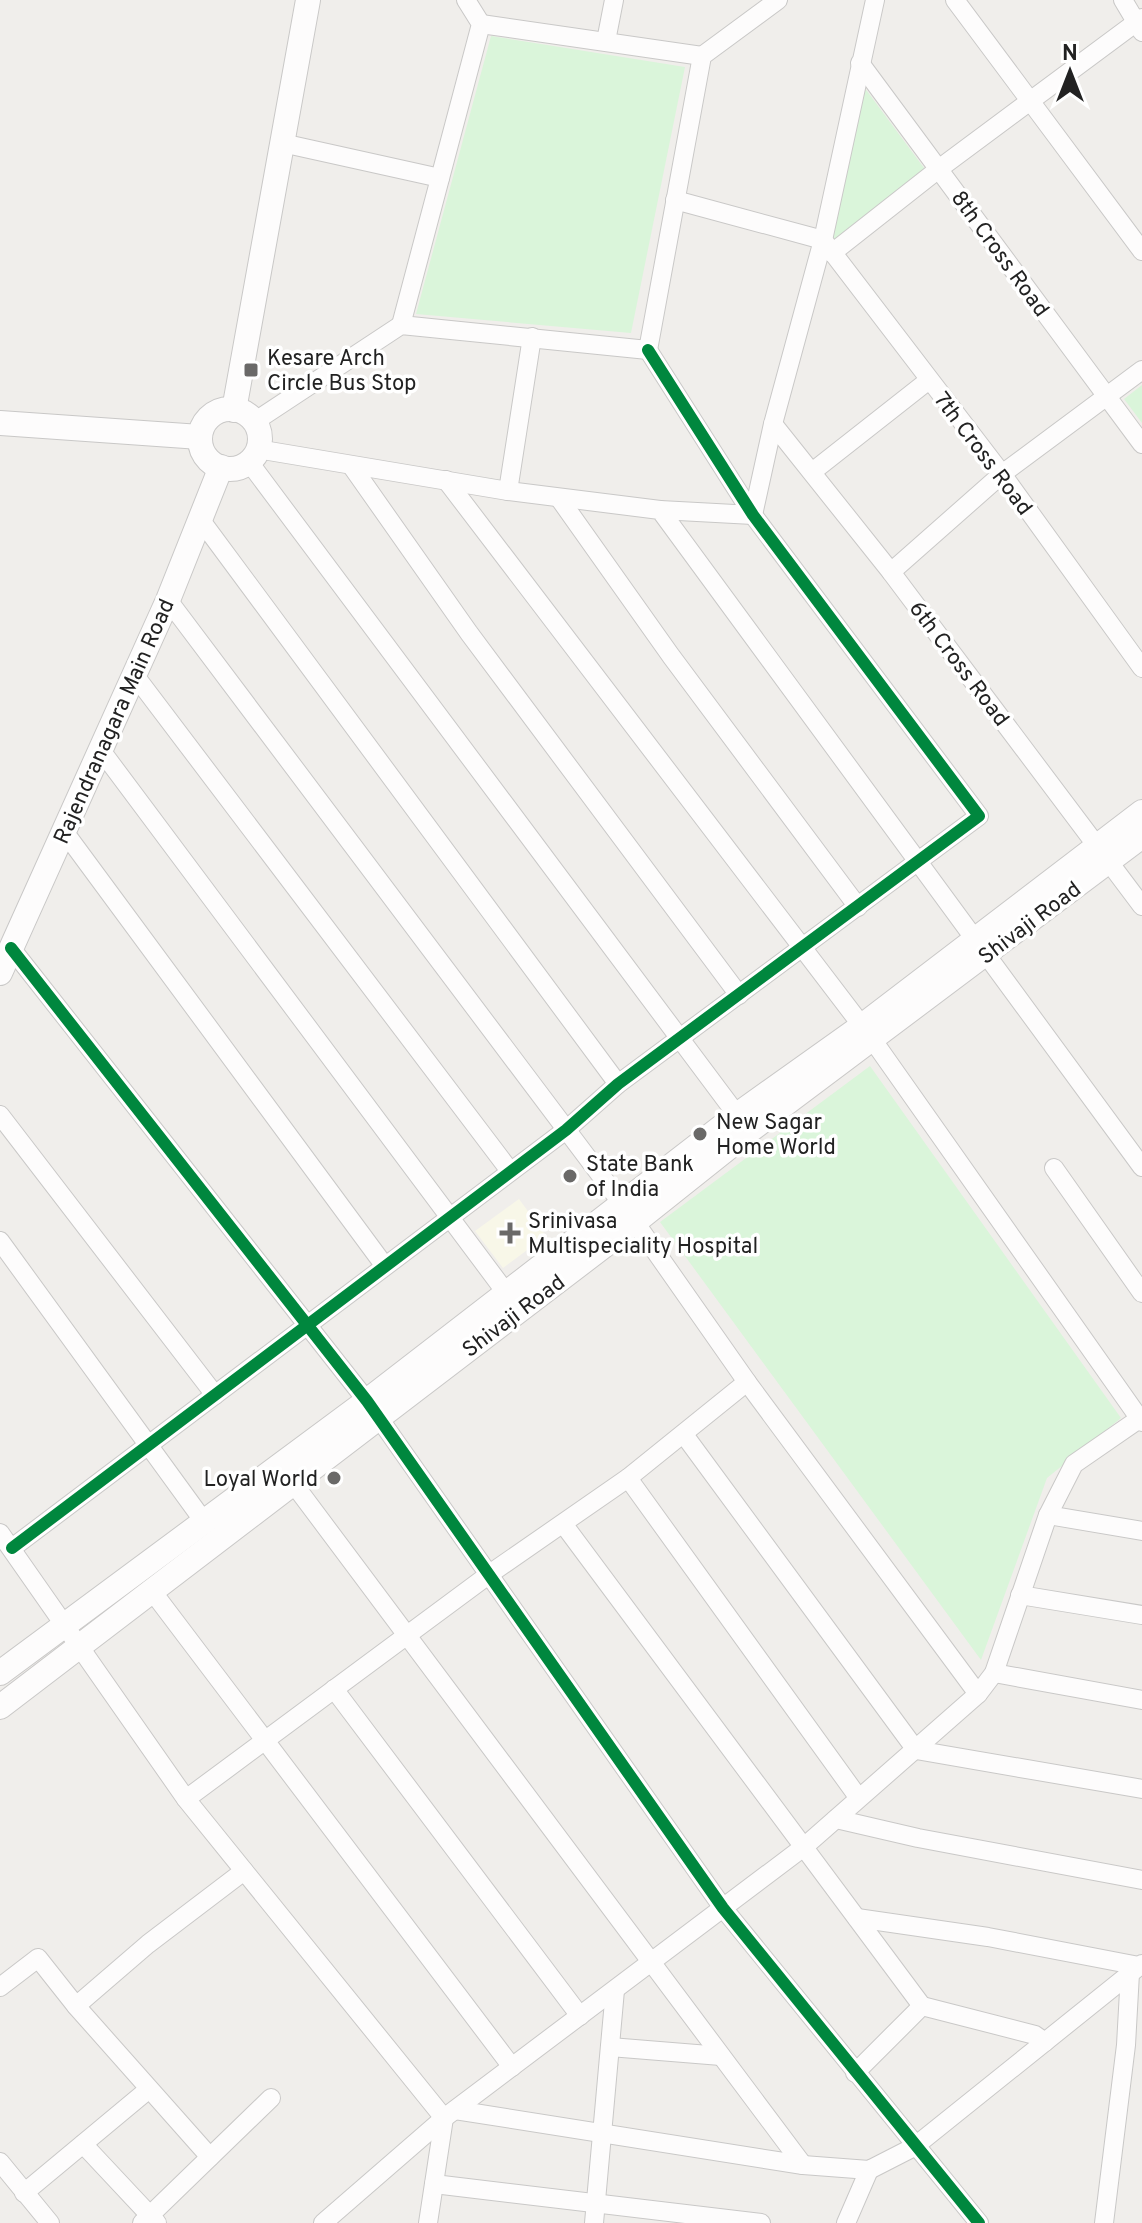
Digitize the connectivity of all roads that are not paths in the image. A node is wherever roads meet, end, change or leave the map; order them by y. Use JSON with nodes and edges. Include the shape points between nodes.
{"nodes":[{"id":1,"x":308,"y":0,"type":"edge"},
{"id":2,"x":466,"y":0,"type":"edge"},
{"id":3,"x":614,"y":0,"type":"edge"},
{"id":4,"x":778,"y":0,"type":"edge"},
{"id":5,"x":875,"y":0,"type":"edge"},
{"id":6,"x":955,"y":0,"type":"edge"},
{"id":7,"x":1123,"y":0,"type":"edge"},
{"id":8,"x":481,"y":24,"type":"junction"},
{"id":9,"x":1140,"y":25,"type":"edge"},
{"id":10,"x":606,"y":41,"type":"junction"},
{"id":11,"x":702,"y":56,"type":"junction"},
{"id":12,"x":860,"y":63,"type":"junction"},
{"id":13,"x":1030,"y":104,"type":"junction"},
{"id":14,"x":282,"y":143,"type":"junction"},
{"id":15,"x":940,"y":168,"type":"junction"},
{"id":16,"x":440,"y":178,"type":"junction"},
{"id":17,"x":675,"y":200,"type":"junction"},
{"id":18,"x":827,"y":246,"type":"junction"},
{"id":19,"x":1142,"y":251,"type":"edge"},
{"id":20,"x":401,"y":325,"type":"junction"},
{"id":21,"x":532,"y":337,"type":"junction"},
{"id":22,"x":648,"y":350,"type":"junction"},
{"id":23,"x":1142,"y":370,"type":"edge"},
{"id":24,"x":929,"y":380,"type":"junction"},
{"id":25,"x":1107,"y":397,"type":"junction"},
{"id":26,"x":244,"y":416,"type":"junction"},
{"id":27,"x":0,"y":423,"type":"edge"},
{"id":28,"x":773,"y":424,"type":"junction"},
{"id":29,"x":200,"y":437,"type":"junction"},
{"id":30,"x":1142,"y":444,"type":"edge"},
{"id":31,"x":253,"y":455,"type":"junction"},
{"id":32,"x":221,"y":467,"type":"junction"},
{"id":33,"x":353,"y":468,"type":"junction"},
{"id":34,"x":812,"y":472,"type":"junction"},
{"id":35,"x":1002,"y":474,"type":"junction"},
{"id":36,"x":446,"y":480,"type":"junction"},
{"id":37,"x":508,"y":491,"type":"junction"},
{"id":38,"x":559,"y":498,"type":"junction"},
{"id":39,"x":660,"y":510,"type":"junction"},
{"id":40,"x":753,"y":515,"type":"junction"},
{"id":41,"x":200,"y":519,"type":"junction"},
{"id":42,"x":891,"y":572,"type":"junction"},
{"id":43,"x":168,"y":600,"type":"junction"},
{"id":44,"x":1142,"y":668,"type":"edge"},
{"id":45,"x":133,"y":673,"type":"junction"},
{"id":46,"x":100,"y":749,"type":"junction"},
{"id":47,"x":1142,"y":812,"type":"edge"},
{"id":48,"x":63,"y":830,"type":"junction"},
{"id":49,"x":1142,"y":836,"type":"edge"},
{"id":50,"x":1104,"y":854,"type":"junction"},
{"id":51,"x":919,"y":860,"type":"junction"},
{"id":52,"x":1142,"y":906,"type":"edge"},
{"id":53,"x":858,"y":907,"type":"junction"},
{"id":54,"x":982,"y":946,"type":"junction"},
{"id":55,"x":11,"y":948,"type":"junction"},
{"id":56,"x":803,"y":949,"type":"junction"},
{"id":57,"x":0,"y":973,"type":"edge"},
{"id":58,"x":739,"y":995,"type":"junction"},
{"id":59,"x":867,"y":1032,"type":"junction"},
{"id":60,"x":681,"y":1038,"type":"junction"},
{"id":61,"x":618,"y":1084,"type":"junction"},
{"id":62,"x":0,"y":1115,"type":"edge"},
{"id":63,"x":743,"y":1123,"type":"junction"},
{"id":64,"x":566,"y":1130,"type":"junction"},
{"id":65,"x":1142,"y":1167,"type":"edge"},
{"id":66,"x":1054,"y":1168,"type":"dead end"},
{"id":67,"x":510,"y":1171,"type":"junction"},
{"id":68,"x":629,"y":1214,"type":"junction"},
{"id":69,"x":448,"y":1216,"type":"junction"},
{"id":70,"x":0,"y":1241,"type":"edge"},
{"id":71,"x":384,"y":1265,"type":"junction"},
{"id":72,"x":1142,"y":1293,"type":"edge"},
{"id":73,"x":507,"y":1294,"type":"junction"},
{"id":74,"x":308,"y":1324,"type":"junction"},
{"id":75,"x":747,"y":1382,"type":"junction"},
{"id":76,"x":215,"y":1395,"type":"junction"},
{"id":77,"x":373,"y":1410,"type":"junction"},
{"id":78,"x":1141,"y":1419,"type":"edge"},
{"id":79,"x":685,"y":1436,"type":"junction"},
{"id":80,"x":146,"y":1446,"type":"junction"},
{"id":81,"x":628,"y":1478,"type":"junction"},
{"id":82,"x":293,"y":1483,"type":"junction"},
{"id":83,"x":1048,"y":1515,"type":"junction"},
{"id":84,"x":205,"y":1523,"type":"junction"},
{"id":85,"x":564,"y":1525,"type":"junction"},
{"id":86,"x":1142,"y":1531,"type":"edge"},
{"id":87,"x":0,"y":1533,"type":"edge"},
{"id":88,"x":12,"y":1548,"type":"junction"},
{"id":89,"x":491,"y":1573,"type":"junction"},
{"id":90,"x":152,"y":1591,"type":"junction"},
{"id":91,"x":1020,"y":1595,"type":"junction"},
{"id":92,"x":1142,"y":1615,"type":"edge"},
{"id":93,"x":64,"y":1625,"type":"junction"},
{"id":94,"x":406,"y":1636,"type":"junction"},
{"id":95,"x":79,"y":1648,"type":"junction"},
{"id":96,"x":0,"y":1673,"type":"edge"},
{"id":97,"x":994,"y":1673,"type":"junction"},
{"id":98,"x":334,"y":1689,"type":"junction"},
{"id":99,"x":978,"y":1694,"type":"junction"},
{"id":100,"x":1142,"y":1700,"type":"edge"},
{"id":101,"x":0,"y":1707,"type":"edge"},
{"id":102,"x":264,"y":1741,"type":"junction"},
{"id":103,"x":916,"y":1750,"type":"junction"},
{"id":104,"x":1142,"y":1789,"type":"edge"},
{"id":105,"x":858,"y":1797,"type":"junction"},
{"id":106,"x":186,"y":1799,"type":"junction"},
{"id":107,"x":836,"y":1819,"type":"junction"},
{"id":108,"x":805,"y":1846,"type":"junction"},
{"id":109,"x":244,"y":1871,"type":"junction"},
{"id":110,"x":1142,"y":1880,"type":"edge"},
{"id":111,"x":723,"y":1908,"type":"junction"},
{"id":112,"x":857,"y":1918,"type":"junction"},
{"id":113,"x":651,"y":1963,"type":"junction"},
{"id":114,"x":1137,"y":1968,"type":"edge"},
{"id":115,"x":0,"y":1987,"type":"edge"},
{"id":116,"x":615,"y":1990,"type":"junction"},
{"id":117,"x":76,"y":2006,"type":"junction"},
{"id":118,"x":922,"y":2006,"type":"junction"},
{"id":119,"x":580,"y":2016,"type":"junction"},
{"id":120,"x":1045,"y":2042,"type":"junction"},
{"id":121,"x":1134,"y":2046,"type":"edge"},
{"id":122,"x":610,"y":2047,"type":"junction"},
{"id":123,"x":721,"y":2056,"type":"junction"},
{"id":124,"x":512,"y":2067,"type":"junction"},
{"id":125,"x":855,"y":2073,"type":"junction"},
{"id":126,"x":149,"y":2089,"type":"junction"},
{"id":127,"x":271,"y":2098,"type":"dead end"},
{"id":128,"x":450,"y":2114,"type":"junction"},
{"id":129,"x":602,"y":2133,"type":"junction"},
{"id":130,"x":83,"y":2144,"type":"junction"},
{"id":131,"x":914,"y":2147,"type":"junction"},
{"id":132,"x":210,"y":2157,"type":"junction"},
{"id":133,"x":0,"y":2162,"type":"edge"},
{"id":134,"x":803,"y":2165,"type":"junction"},
{"id":135,"x":869,"y":2170,"type":"junction"},
{"id":136,"x":434,"y":2184,"type":"junction"},
{"id":137,"x":24,"y":2193,"type":"junction"},
{"id":138,"x":596,"y":2204,"type":"junction"},
{"id":139,"x":150,"y":2220,"type":"edge"},
{"id":140,"x":50,"y":2223,"type":"edge"},
{"id":141,"x":323,"y":2223,"type":"edge"},
{"id":142,"x":428,"y":2223,"type":"edge"},
{"id":143,"x":594,"y":2223,"type":"edge"},
{"id":144,"x":761,"y":2223,"type":"edge"},
{"id":145,"x":846,"y":2223,"type":"edge"},
{"id":146,"x":979,"y":2223,"type":"edge"},
{"id":147,"x":1104,"y":2223,"type":"edge"}],
"edges":[{"from":1,"to":14,"type":"street"},
{"from":2,"to":8,"type":"street"},
{"from":3,"to":10,"type":"street"},
{"from":4,"to":11,"type":"street"},
{"from":5,"to":12,"type":"street"},
{"from":6,"to":13,"type":"street"},
{"from":7,"to":9,"type":"street"},
{"from":8,"to":10,"type":"street"},
{"from":8,"to":16,"type":"street"},
{"from":9,"to":13,"type":"street"},
{"from":10,"to":11,"type":"street"},
{"from":11,"to":17,"type":"street"},
{"from":12,"to":15,"type":"street","name":"8th Cross Road"},
{"from":12,"to":18,"type":"street"},
{"from":13,"to":15,"type":"street"},
{"from":13,"to":19,"type":"street"},
{"from":14,"to":16,"type":"street"},
{"from":14,"to":26,"type":"street"},
{"from":15,"to":18,"type":"street"},
{"from":15,"to":25,"type":"street","name":"8th Cross Road"},
{"from":16,"to":20,"type":"street"},
{"from":17,"to":18,"type":"street"},
{"from":17,"to":22,"type":"street"},
{"from":18,"to":24,"type":"street","name":"7th Cross Road"},
{"from":18,"to":28,"type":"street"},
{"from":20,"to":21,"type":"street"},
{"from":20,"to":26,"type":"street"},
{"from":21,"to":22,"type":"street"},
{"from":21,"to":37,"type":"street"},
{"from":22,"to":40,"type":"street"},
{"from":23,"to":25,"type":"street"},
{"from":24,"to":34,"type":"street"},
{"from":24,"to":35,"type":"street","name":"7th Cross Road"},
{"from":25,"to":30,"type":"street","name":"8th Cross Road"},
{"from":25,"to":35,"type":"street"},
{"from":26,"to":29,"type":"street","via":[[224,410],[207,419]]},
{"from":26,"to":31,"type":"street","via":[[259,435]]},
{"from":27,"to":29,"type":"street"},
{"from":28,"to":34,"type":"street","name":"6th Cross Road"},
{"from":28,"to":40,"type":"street"},
{"from":29,"to":32,"type":"street","via":[[205,456]]},
{"from":31,"to":32,"type":"street","via":[[240,467]]},
{"from":31,"to":33,"type":"street"},
{"from":31,"to":60,"type":"street"},
{"from":32,"to":41,"type":"street","name":"Rajendranagara Main Road"},
{"from":33,"to":36,"type":"street"},
{"from":33,"to":58,"type":"street"},
{"from":34,"to":42,"type":"street","name":"6th Cross Road"},
{"from":35,"to":42,"type":"street"},
{"from":35,"to":44,"type":"street","name":"7th Cross Road"},
{"from":36,"to":37,"type":"street"},
{"from":36,"to":56,"type":"street"},
{"from":37,"to":38,"type":"street"},
{"from":38,"to":39,"type":"street"},
{"from":38,"to":53,"type":"street"},
{"from":39,"to":40,"type":"street"},
{"from":39,"to":51,"type":"street"},
{"from":40,"to":51,"type":"street","via":[[979,816]]},
{"from":41,"to":43,"type":"street","name":"Rajendranagara Main Road"},
{"from":41,"to":61,"type":"street"},
{"from":42,"to":50,"type":"street","name":"6th Cross Road"},
{"from":43,"to":45,"type":"street","name":"Rajendranagara Main Road"},
{"from":43,"to":64,"type":"street"},
{"from":45,"to":46,"type":"street","name":"Rajendranagara Main Road"},
{"from":45,"to":67,"type":"street"},
{"from":46,"to":48,"type":"street","name":"Rajendranagara Main Road"},
{"from":46,"to":69,"type":"street"},
{"from":47,"to":50,"type":"street"},
{"from":48,"to":55,"type":"street","name":"Rajendranagara Main Road"},
{"from":48,"to":71,"type":"street"},
{"from":49,"to":50,"type":"street","name":"Shivaji Road"},
{"from":50,"to":52,"type":"street","name":"6th Cross Road"},
{"from":50,"to":54,"type":"street","name":"Shivaji Road"},
{"from":51,"to":53,"type":"street"},
{"from":51,"to":54,"type":"street"},
{"from":53,"to":56,"type":"street"},
{"from":54,"to":59,"type":"street","name":"Shivaji Road"},
{"from":54,"to":65,"type":"street"},
{"from":55,"to":57,"type":"street","name":"Rajendranagara Main Road"},
{"from":55,"to":74,"type":"street"},
{"from":56,"to":58,"type":"street"},
{"from":56,"to":59,"type":"street"},
{"from":58,"to":60,"type":"street"},
{"from":59,"to":63,"type":"street","name":"Shivaji Road"},
{"from":59,"to":78,"type":"street"},
{"from":60,"to":61,"type":"street"},
{"from":60,"to":63,"type":"street"},
{"from":61,"to":64,"type":"street"},
{"from":62,"to":76,"type":"street"},
{"from":63,"to":68,"type":"street","name":"Shivaji Road"},
{"from":64,"to":67,"type":"street"},
{"from":64,"to":68,"type":"street"},
{"from":66,"to":72,"type":"street"},
{"from":67,"to":69,"type":"street"},
{"from":68,"to":73,"type":"street"},
{"from":68,"to":75,"type":"street"},
{"from":68,"to":77,"type":"street","name":"Shivaji Road"},
{"from":69,"to":71,"type":"street"},
{"from":69,"to":73,"type":"street"},
{"from":70,"to":80,"type":"street"},
{"from":71,"to":74,"type":"street"},
{"from":73,"to":77,"type":"street"},
{"from":74,"to":76,"type":"street"},
{"from":74,"to":77,"type":"street"},
{"from":75,"to":79,"type":"street"},
{"from":75,"to":99,"type":"street"},
{"from":76,"to":80,"type":"street"},
{"from":77,"to":82,"type":"street","name":"Shivaji Road"},
{"from":77,"to":84,"type":"street"},
{"from":77,"to":89,"type":"street"},
{"from":78,"to":83,"type":"street","via":[[1074,1464]]},
{"from":79,"to":81,"type":"street"},
{"from":79,"to":103,"type":"street"},
{"from":80,"to":84,"type":"street"},
{"from":80,"to":88,"type":"street"},
{"from":81,"to":85,"type":"street"},
{"from":81,"to":105,"type":"street"},
{"from":82,"to":90,"type":"street","name":"Shivaji Road"},
{"from":82,"to":94,"type":"street"},
{"from":83,"to":86,"type":"street"},
{"from":83,"to":91,"type":"street"},
{"from":84,"to":93,"type":"street"},
{"from":85,"to":89,"type":"street"},
{"from":85,"to":108,"type":"street"},
{"from":87,"to":88,"type":"street"},
{"from":88,"to":93,"type":"street"},
{"from":89,"to":94,"type":"street"},
{"from":89,"to":111,"type":"street"},
{"from":90,"to":95,"type":"street","name":"Shivaji Road"},
{"from":90,"to":102,"type":"street"},
{"from":91,"to":92,"type":"street"},
{"from":91,"to":97,"type":"street"},
{"from":93,"to":95,"type":"street"},
{"from":93,"to":96,"type":"street"},
{"from":94,"to":98,"type":"street"},
{"from":94,"to":113,"type":"street"},
{"from":95,"to":101,"type":"street","name":"Shivaji Road"},
{"from":95,"to":106,"type":"street"},
{"from":97,"to":99,"type":"street"},
{"from":97,"to":100,"type":"street"},
{"from":98,"to":102,"type":"street"},
{"from":98,"to":119,"type":"street"},
{"from":99,"to":103,"type":"street"},
{"from":102,"to":106,"type":"street"},
{"from":102,"to":124,"type":"street"},
{"from":103,"to":104,"type":"street"},
{"from":103,"to":105,"type":"street"},
{"from":105,"to":107,"type":"street"},
{"from":106,"to":109,"type":"street"},
{"from":107,"to":108,"type":"street"},
{"from":107,"to":110,"type":"street"},
{"from":108,"to":111,"type":"street"},
{"from":108,"to":112,"type":"street"},
{"from":109,"to":117,"type":"street"},
{"from":109,"to":128,"type":"street"},
{"from":111,"to":113,"type":"street"},
{"from":111,"to":125,"type":"street"},
{"from":112,"to":114,"type":"street","via":[[988,1937]]},
{"from":112,"to":118,"type":"street"},
{"from":113,"to":116,"type":"street"},
{"from":113,"to":123,"type":"street"},
{"from":114,"to":120,"type":"street"},
{"from":114,"to":121,"type":"street"},
{"from":115,"to":117,"type":"street","via":[[38,1958]]},
{"from":116,"to":119,"type":"street"},
{"from":116,"to":122,"type":"street"},
{"from":117,"to":126,"type":"street"},
{"from":118,"to":120,"type":"street"},
{"from":118,"to":125,"type":"street"},
{"from":119,"to":124,"type":"street"},
{"from":120,"to":131,"type":"street"},
{"from":121,"to":147,"type":"street"},
{"from":122,"to":123,"type":"street"},
{"from":122,"to":129,"type":"street"},
{"from":123,"to":134,"type":"street"},
{"from":124,"to":128,"type":"street"},
{"from":125,"to":131,"type":"street"},
{"from":126,"to":130,"type":"street"},
{"from":126,"to":132,"type":"street"},
{"from":127,"to":132,"type":"street"},
{"from":128,"to":129,"type":"street"},
{"from":128,"to":136,"type":"street"},
{"from":128,"to":141,"type":"street"},
{"from":129,"to":134,"type":"street"},
{"from":129,"to":138,"type":"street"},
{"from":130,"to":137,"type":"street"},
{"from":130,"to":139,"type":"street"},
{"from":131,"to":135,"type":"street"},
{"from":131,"to":146,"type":"street"},
{"from":132,"to":139,"type":"street"},
{"from":133,"to":137,"type":"street"},
{"from":134,"to":135,"type":"street"},
{"from":135,"to":145,"type":"street"},
{"from":136,"to":138,"type":"street"},
{"from":136,"to":142,"type":"street"},
{"from":137,"to":140,"type":"street"},
{"from":138,"to":143,"type":"street"},
{"from":138,"to":144,"type":"street"}]}
